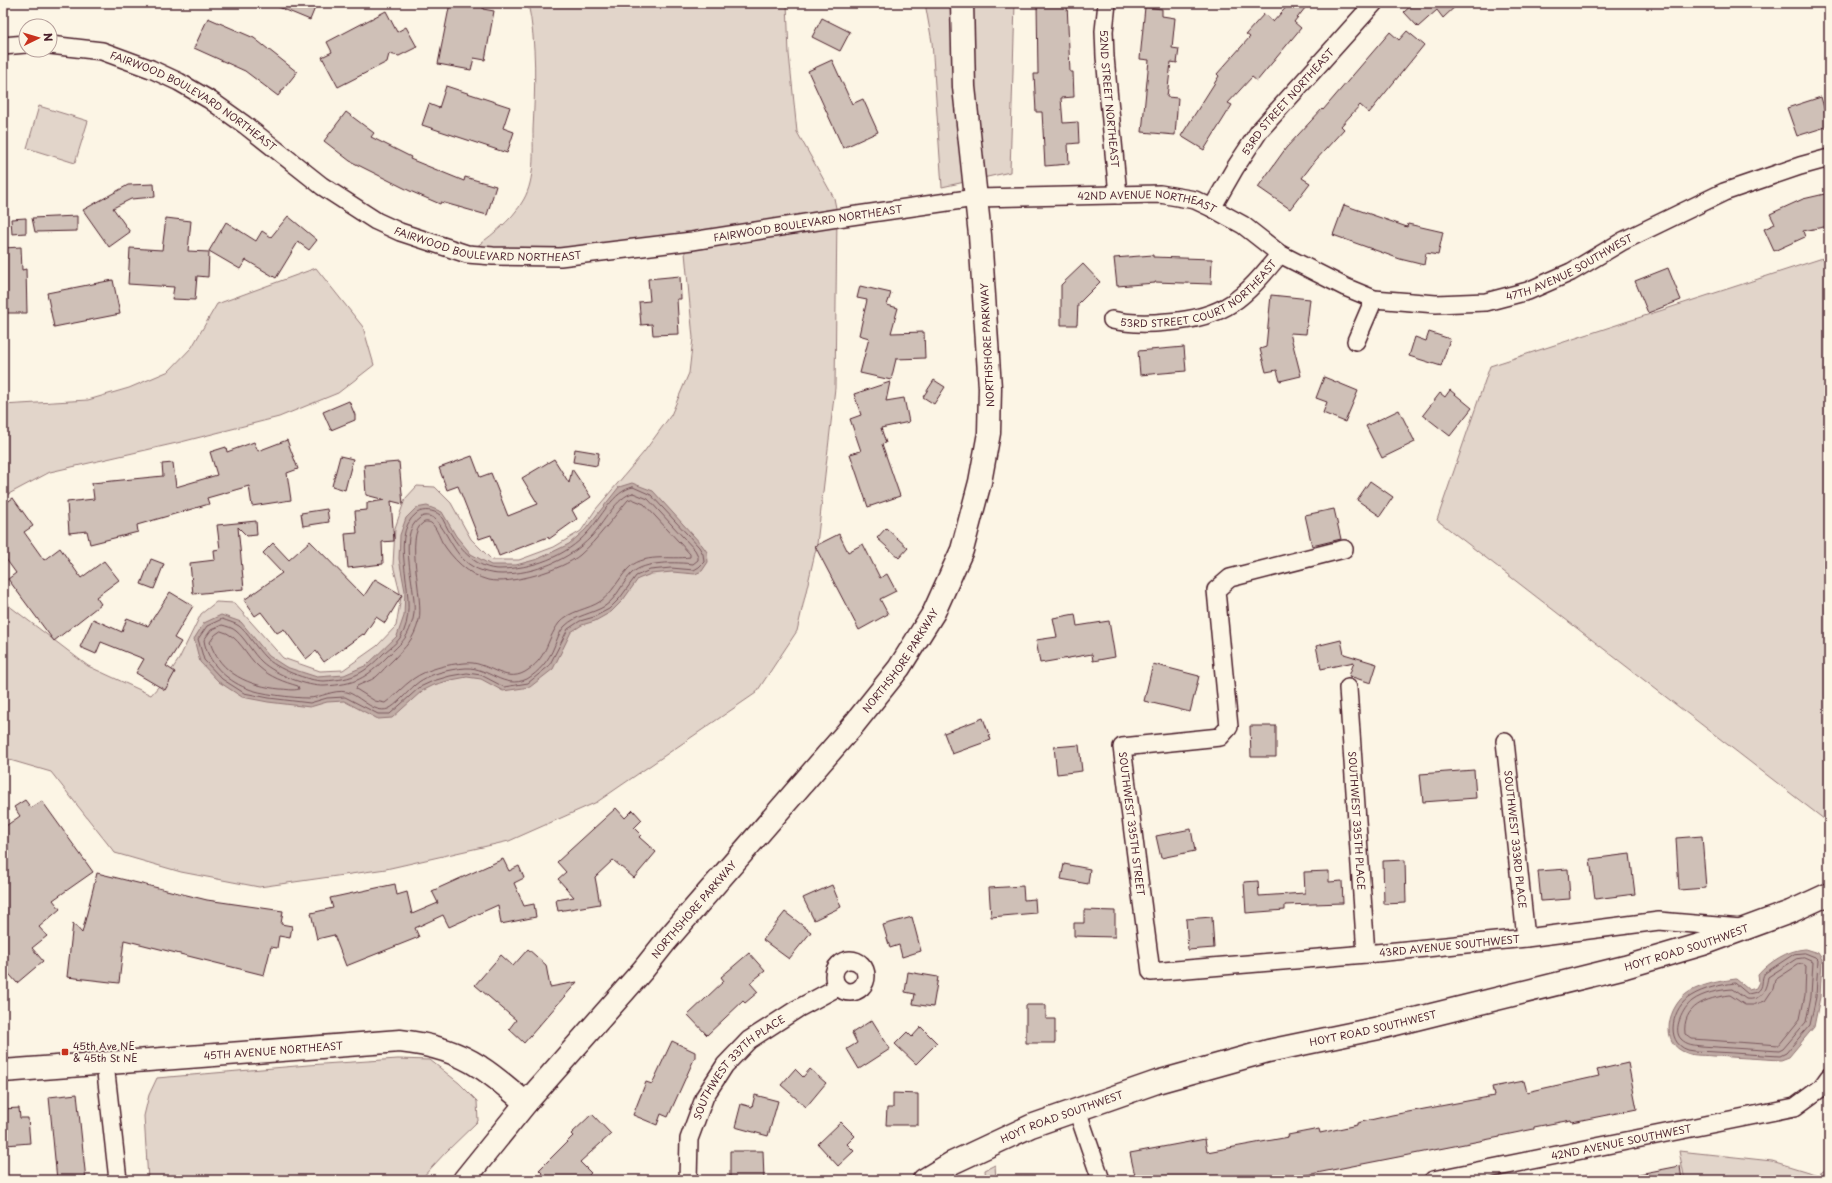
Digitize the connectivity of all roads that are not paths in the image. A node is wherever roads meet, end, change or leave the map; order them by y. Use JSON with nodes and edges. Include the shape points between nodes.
{"nodes":[{"id":1,"x":962,"y":3,"type":"edge"},
{"id":2,"x":1107,"y":3,"type":"edge"},
{"id":3,"x":1374,"y":3,"type":"edge"},
{"id":4,"x":18,"y":45,"type":"edge"},
{"id":5,"x":3,"y":46,"type":"edge"},
{"id":6,"x":58,"y":46,"type":"edge"},
{"id":7,"x":1829,"y":158,"type":"edge"},
{"id":8,"x":1118,"y":195,"type":"junction"},
{"id":9,"x":975,"y":198,"type":"junction"},
{"id":10,"x":1212,"y":208,"type":"junction"},
{"id":11,"x":1280,"y":254,"type":"junction"},
{"id":12,"x":1302,"y":265,"type":"joint"},
{"id":13,"x":1374,"y":299,"type":"junction"},
{"id":14,"x":1112,"y":320,"type":"dead end"},
{"id":15,"x":1356,"y":341,"type":"dead end"},
{"id":16,"x":1344,"y":549,"type":"dead end"},
{"id":17,"x":1348,"y":688,"type":"dead end"},
{"id":18,"x":1505,"y":741,"type":"dead end"},
{"id":19,"x":1827,"y":900,"type":"edge"},
{"id":20,"x":1746,"y":929,"type":"junction"},
{"id":21,"x":1526,"y":938,"type":"junction"},
{"id":22,"x":1366,"y":954,"type":"junction"},
{"id":23,"x":1151,"y":972,"type":"joint"},
{"id":24,"x":838,"y":987,"type":"dead end"},
{"id":25,"x":105,"y":1064,"type":"junction"},
{"id":26,"x":3,"y":1071,"type":"edge"},
{"id":27,"x":1829,"y":1077,"type":"edge"},
{"id":28,"x":526,"y":1103,"type":"junction"},
{"id":29,"x":1078,"y":1110,"type":"junction"},
{"id":30,"x":118,"y":1180,"type":"edge"},
{"id":31,"x":464,"y":1180,"type":"edge"},
{"id":32,"x":688,"y":1180,"type":"edge"},
{"id":33,"x":924,"y":1180,"type":"edge"},
{"id":34,"x":1102,"y":1180,"type":"edge"},
{"id":35,"x":1433,"y":1180,"type":"edge"}],
"edges":[{"from":1,"to":9,"type":"street","name":"NORTHSHORE PARKWAY","via":[[964,87]]},
{"from":2,"to":8,"type":"street","name":"52ND STREET NORTHEAST","via":[[1105,57]]},
{"from":3,"to":10,"type":"street","name":"53RD STREET NORTHEAST","via":[[1260,130]]},
{"from":4,"to":5,"type":"street"},
{"from":6,"to":9,"type":"street","name":"FAIRWOOD BOULEVARD NORTHEAST","via":[[102,51],[180,82],[245,125],[355,209],[400,232],[467,254],[560,257],[692,241]]},
{"from":7,"to":13,"type":"street","name":"47TH AVENUE SOUTHWEST","via":[[1724,192],[1623,241],[1571,272],[1528,291],[1486,302],[1436,304]]},
{"from":8,"to":9,"type":"street","name":"42ND AVENUE NORTHEAST"},
{"from":8,"to":10,"type":"street","name":"42ND AVENUE NORTHEAST","via":[[1160,194],[1195,200]]},
{"from":9,"to":28,"type":"street","name":"NORTHSHORE PARKWAY","via":[[988,329],[989,432],[980,482],[962,550],[934,612],[899,668],[855,723]]},
{"from":10,"to":11,"type":"street","name":"42ND AVENUE NORTHEAST","via":[[1243,225]]},
{"from":11,"to":12,"type":"street","name":"42ND AVENUE NORTHEAST"},
{"from":11,"to":14,"type":"street","name":"53RD STREET COURT NORTHEAST","via":[[1247,292],[1214,314],[1185,321],[1143,324]]},
{"from":12,"to":13,"type":"street","name":"47TH AVENUE SOUTHWEST"},
{"from":13,"to":15,"type":"street"},
{"from":16,"to":23,"type":"street","name":"SOUTHWEST 335TH STREET","via":[[1230,578],[1216,590],[1229,727],[1220,737],[1122,747]]},
{"from":17,"to":22,"type":"street","name":"SOUTHWEST 335TH PLACE"},
{"from":18,"to":21,"type":"street","name":"SOUTHWEST 333RD PLACE"},
{"from":19,"to":20,"type":"street","name":"HOYT ROAD SOUTHWEST"},
{"from":20,"to":21,"type":"street","name":"43RD AVENUE SOUTHWEST","via":[[1659,921]]},
{"from":20,"to":29,"type":"street","name":"HOYT ROAD SOUTHWEST","via":[[1625,967],[1379,1028],[1268,1051],[1157,1082]]},
{"from":21,"to":22,"type":"street","name":"43RD AVENUE SOUTHWEST"},
{"from":22,"to":23,"type":"street","name":"43RD AVENUE SOUTHWEST"},
{"from":24,"to":32,"type":"street","name":"SOUTHWEST 337TH PLACE","via":[[797,1009],[749,1040],[725,1065],[705,1096],[690,1139]]},
{"from":25,"to":26,"type":"street","name":"45TH AVENUE NORTHEAST"},
{"from":25,"to":28,"type":"street","name":"45TH AVENUE NORTHEAST","via":[[400,1041],[425,1045],[460,1056],[480,1067]]},
{"from":25,"to":30,"type":"street"},
{"from":27,"to":35,"type":"street","name":"42ND AVENUE SOUTHWEST","via":[[1821,1088],[1795,1107]]},
{"from":28,"to":31,"type":"street","name":"NORTHSHORE PARKWAY"},
{"from":29,"to":33,"type":"street","name":"HOYT ROAD SOUTHWEST","via":[[1031,1126],[952,1163]]},
{"from":29,"to":34,"type":"street"}]}
